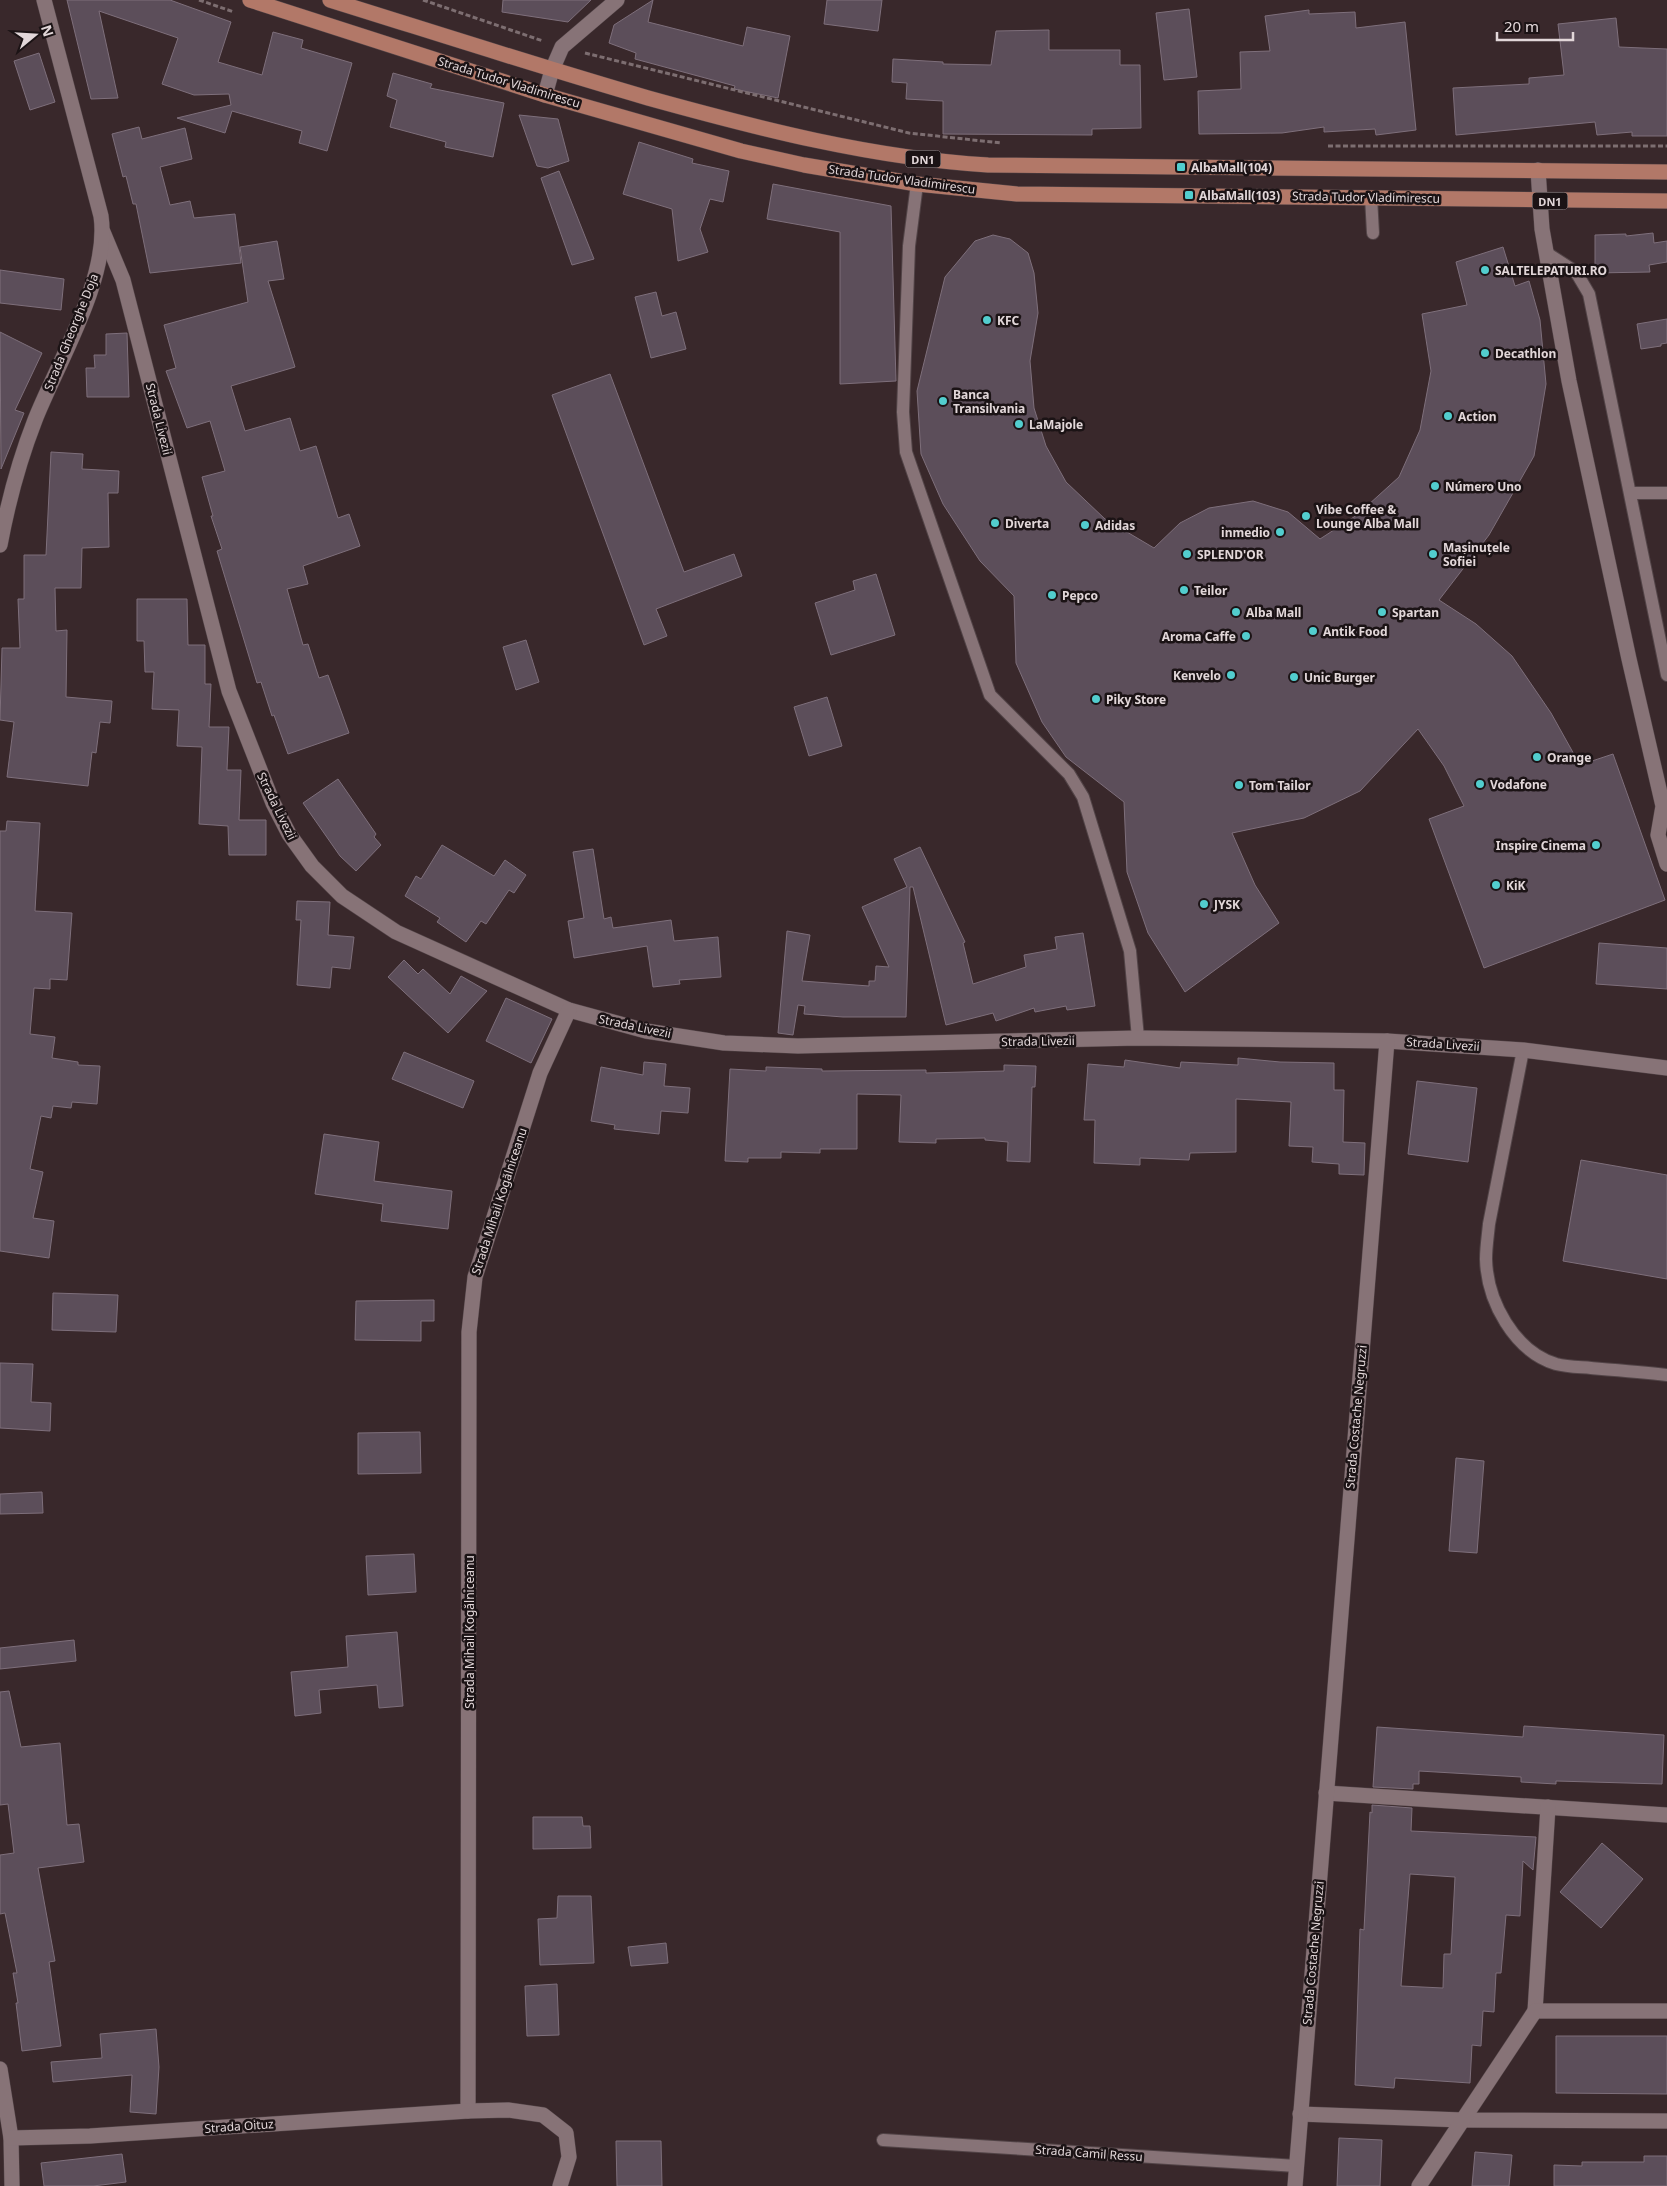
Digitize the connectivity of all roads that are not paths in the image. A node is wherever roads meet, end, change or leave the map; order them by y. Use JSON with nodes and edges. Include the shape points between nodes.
{"nodes":[{"id":1,"x":44,"y":0,"type":"edge"},
{"id":2,"x":250,"y":0,"type":"edge"},
{"id":3,"x":330,"y":0,"type":"edge"},
{"id":4,"x":617,"y":0,"type":"edge"},
{"id":5,"x":552,"y":70,"type":"junction"},
{"id":6,"x":546,"y":95,"type":"junction"},
{"id":7,"x":1538,"y":170,"type":"junction"},
{"id":8,"x":1667,"y":172,"type":"edge"},
{"id":9,"x":917,"y":184,"type":"junction"},
{"id":10,"x":1371,"y":197,"type":"junction"},
{"id":11,"x":1540,"y":201,"type":"junction"},
{"id":12,"x":1667,"y":202,"type":"edge"},
{"id":13,"x":104,"y":232,"type":"junction"},
{"id":14,"x":1373,"y":233,"type":"dead end"},
{"id":15,"x":1548,"y":254,"type":"junction"},
{"id":16,"x":1631,"y":493,"type":"junction"},
{"id":17,"x":1667,"y":493,"type":"edge"},
{"id":18,"x":0,"y":545,"type":"edge"},
{"id":19,"x":1667,"y":676,"type":"edge"},
{"id":20,"x":1665,"y":803,"type":"edge"},
{"id":21,"x":1667,"y":864,"type":"edge"},
{"id":22,"x":569,"y":1010,"type":"junction"},
{"id":23,"x":1138,"y":1038,"type":"junction"},
{"id":24,"x":1387,"y":1041,"type":"junction"},
{"id":25,"x":1523,"y":1050,"type":"junction"},
{"id":26,"x":1667,"y":1068,"type":"edge"},
{"id":27,"x":1667,"y":1375,"type":"edge"},
{"id":28,"x":1326,"y":1793,"type":"junction"},
{"id":29,"x":1548,"y":1807,"type":"junction"},
{"id":30,"x":1667,"y":1815,"type":"edge"},
{"id":31,"x":1535,"y":2010,"type":"junction"},
{"id":32,"x":1667,"y":2011,"type":"edge"},
{"id":33,"x":0,"y":2069,"type":"edge"},
{"id":34,"x":468,"y":2111,"type":"junction"},
{"id":35,"x":1300,"y":2114,"type":"junction"},
{"id":36,"x":1462,"y":2120,"type":"junction"},
{"id":37,"x":1667,"y":2120,"type":"edge"},
{"id":38,"x":10,"y":2138,"type":"junction"},
{"id":39,"x":883,"y":2140,"type":"dead end"},
{"id":40,"x":6,"y":2162,"type":"edge"},
{"id":41,"x":1296,"y":2166,"type":"junction"},
{"id":42,"x":12,"y":2186,"type":"edge"},
{"id":43,"x":560,"y":2186,"type":"edge"},
{"id":44,"x":1295,"y":2186,"type":"edge"},
{"id":45,"x":1420,"y":2186,"type":"edge"}],
"edges":[{"from":1,"to":13,"type":"street","name":"Strada Gheorghe Doja"},
{"from":2,"to":6,"type":"main road","name":"Strada Tudor Vladimirescu","number":"DN1"},
{"from":3,"to":5,"type":"main road","name":"Strada Tudor Vladimirescu","number":"DN1"},
{"from":4,"to":5,"type":"street","via":[[562,48]]},
{"from":5,"to":6,"type":"street"},
{"from":5,"to":7,"type":"main road","name":"Strada Tudor Vladimirescu","number":"DN1","via":[[744,125],[917,159],[988,165]]},
{"from":6,"to":9,"type":"main road","name":"Strada Tudor Vladimirescu","number":"DN1","via":[[741,151]]},
{"from":7,"to":8,"type":"main road","name":"Strada Tudor Vladimirescu","number":"DN1"},
{"from":7,"to":11,"type":"street"},
{"from":9,"to":10,"type":"main road","name":"Strada Tudor Vladimirescu","number":"DN1","via":[[1017,194]]},
{"from":9,"to":23,"type":"lane","via":[[910,246],[903,412],[906,452],[990,695],[1069,774],[1083,797],[1130,951]]},
{"from":10,"to":11,"type":"main road","name":"Strada Tudor Vladimirescu","number":"DN1"},
{"from":10,"to":14,"type":"lane"},
{"from":11,"to":12,"type":"main road","name":"Strada Tudor Vladimirescu","number":"DN1"},
{"from":11,"to":15,"type":"street"},
{"from":13,"to":18,"type":"street","name":"Strada Gheorghe Doja","via":[[90,293],[20,461]]},
{"from":13,"to":22,"type":"street","name":"Strada Livezii","via":[[123,280],[229,691],[272,803],[288,834],[312,866],[342,896],[396,932]]},
{"from":15,"to":16,"type":"lane","via":[[1576,272],[1589,294]]},
{"from":15,"to":20,"type":"street","via":[[1570,389],[1633,677]]},
{"from":16,"to":17,"type":"lane"},
{"from":16,"to":19,"type":"lane"},
{"from":20,"to":21,"type":"street","via":[[1658,834]]},
{"from":22,"to":23,"type":"street","name":"Strada Livezii","via":[[646,1030],[724,1043],[798,1046]]},
{"from":22,"to":34,"type":"street","name":"Strada Mihail Kogălniceanu","via":[[540,1073],[475,1277],[469,1332]]},
{"from":23,"to":24,"type":"street","name":"Strada Livezii"},
{"from":24,"to":25,"type":"street","name":"Strada Livezii"},
{"from":24,"to":28,"type":"street","name":"Strada Costache Negruzzi"},
{"from":25,"to":26,"type":"street","name":"Strada Livezii"},
{"from":25,"to":27,"type":"lane","via":[[1489,1224],[1486,1260],[1497,1307],[1517,1339],[1535,1354],[1557,1364]]},
{"from":28,"to":29,"type":"street"},
{"from":28,"to":35,"type":"street","name":"Strada Costache Negruzzi"},
{"from":29,"to":30,"type":"street"},
{"from":29,"to":31,"type":"street"},
{"from":31,"to":32,"type":"street"},
{"from":31,"to":36,"type":"street"},
{"from":33,"to":38,"type":"street"},
{"from":34,"to":38,"type":"street","name":"Strada Oituz","via":[[90,2136]]},
{"from":34,"to":43,"type":"street","via":[[508,2110],[543,2115],[566,2133],[569,2156]]},
{"from":35,"to":36,"type":"street"},
{"from":35,"to":41,"type":"street","name":"Strada Costache Negruzzi"},
{"from":36,"to":37,"type":"street"},
{"from":36,"to":45,"type":"street"},
{"from":38,"to":40,"type":"street"},
{"from":39,"to":41,"type":"lane","name":"Strada Camil Ressu"},
{"from":40,"to":42,"type":"street"},
{"from":41,"to":44,"type":"street","name":"Strada Costache Negruzzi"}]}
